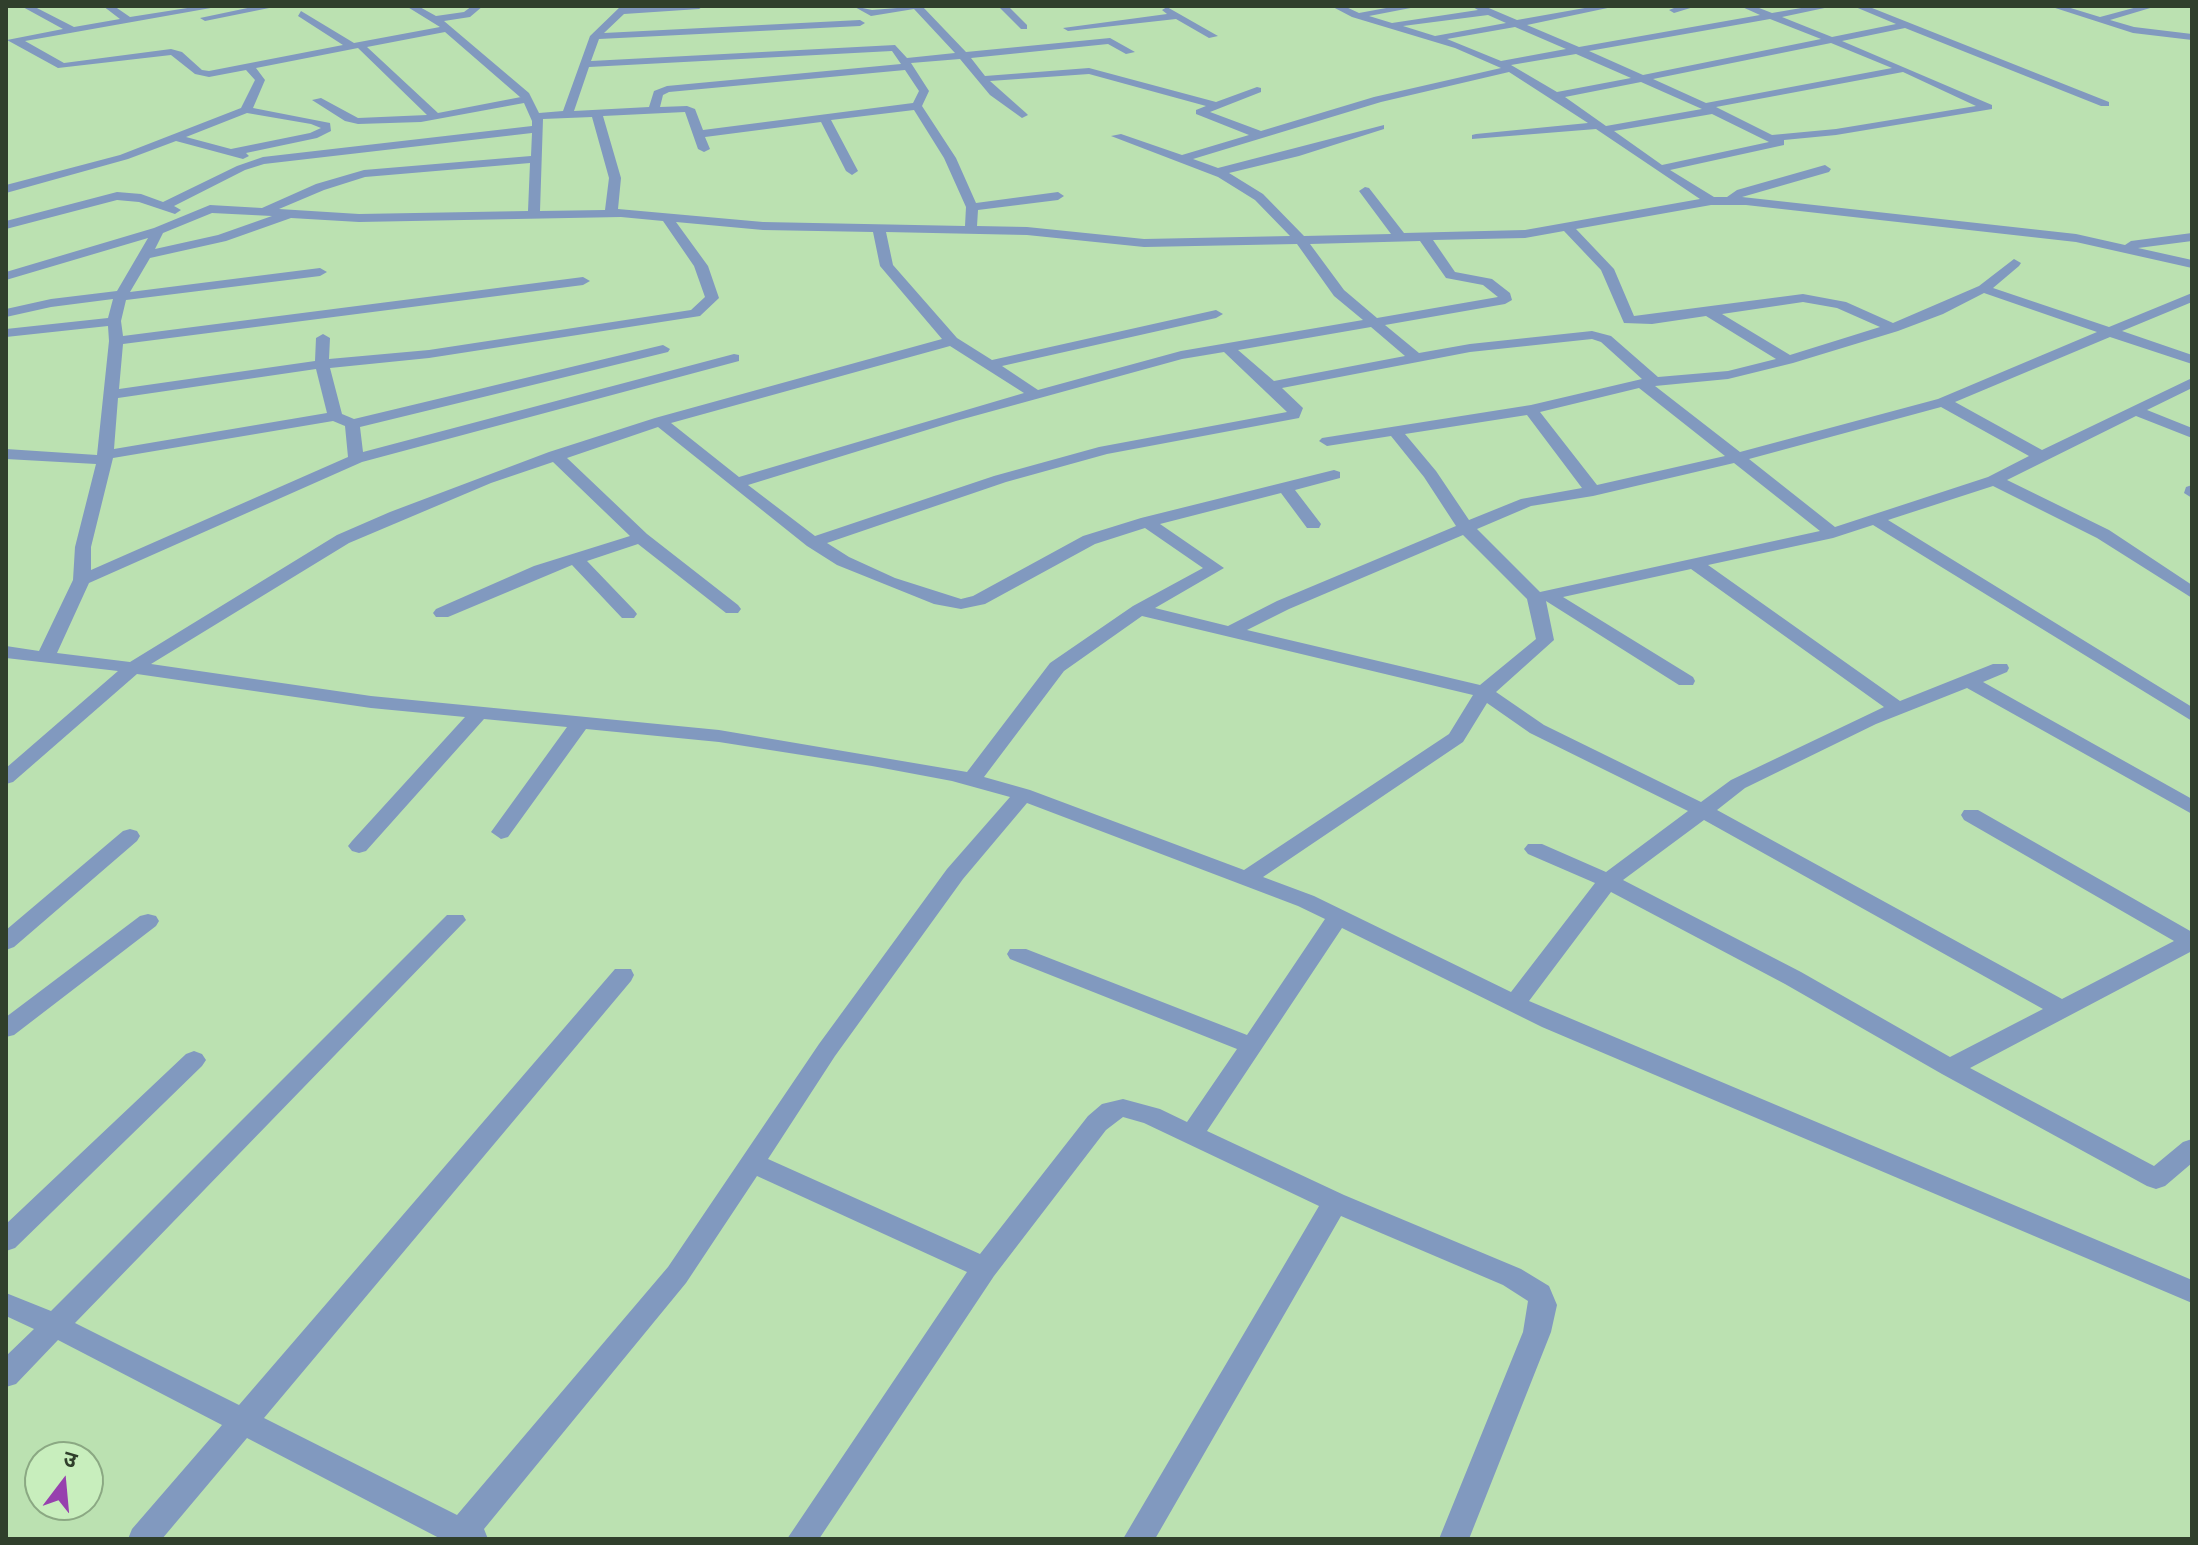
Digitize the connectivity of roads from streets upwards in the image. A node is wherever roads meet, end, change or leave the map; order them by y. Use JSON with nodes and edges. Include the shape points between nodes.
{"nodes":[{"id":1,"x":26,"y":6,"type":"edge"},
{"id":2,"x":124,"y":6,"type":"edge"},
{"id":3,"x":217,"y":6,"type":"edge"},
{"id":4,"x":274,"y":6,"type":"edge"},
{"id":5,"x":411,"y":6,"type":"edge"},
{"id":6,"x":478,"y":6,"type":"edge"},
{"id":7,"x":699,"y":6,"type":"edge"},
{"id":8,"x":858,"y":6,"type":"edge"},
{"id":9,"x":916,"y":6,"type":"edge"},
{"id":10,"x":1003,"y":6,"type":"edge"},
{"id":11,"x":1161,"y":6,"type":"edge"},
{"id":12,"x":1169,"y":6,"type":"edge"},
{"id":13,"x":1336,"y":6,"type":"edge"},
{"id":14,"x":1416,"y":6,"type":"edge"},
{"id":15,"x":1476,"y":6,"type":"edge"},
{"id":16,"x":1612,"y":6,"type":"edge"},
{"id":17,"x":1692,"y":6,"type":"edge"},
{"id":18,"x":1745,"y":6,"type":"edge"},
{"id":19,"x":1829,"y":6,"type":"edge"},
{"id":20,"x":1858,"y":6,"type":"edge"},
{"id":21,"x":2054,"y":6,"type":"edge"},
{"id":22,"x":2152,"y":6,"type":"edge"},
{"id":23,"x":110,"y":7,"type":"edge"},
{"id":24,"x":622,"y":8,"type":"edge"},
{"id":25,"x":1887,"y":9,"type":"dead end"},
{"id":26,"x":1674,"y":10,"type":"dead end"},
{"id":27,"x":1872,"y":11,"type":"junction"},
{"id":28,"x":1489,"y":12,"type":"junction"},
{"id":29,"x":301,"y":14,"type":"dead end"},
{"id":30,"x":1355,"y":15,"type":"junction"},
{"id":31,"x":1178,"y":16,"type":"junction"},
{"id":32,"x":1773,"y":16,"type":"junction"},
{"id":33,"x":435,"y":19,"type":"junction"},
{"id":34,"x":2099,"y":20,"type":"junction"},
{"id":35,"x":124,"y":22,"type":"junction"},
{"id":36,"x":860,"y":23,"type":"dead end"},
{"id":37,"x":1513,"y":23,"type":"junction"},
{"id":38,"x":1388,"y":25,"type":"junction"},
{"id":39,"x":1907,"y":25,"type":"junction"},
{"id":40,"x":1024,"y":27,"type":"dead end"},
{"id":41,"x":448,"y":28,"type":"junction"},
{"id":42,"x":1068,"y":28,"type":"dead end"},
{"id":43,"x":73,"y":30,"type":"junction"},
{"id":44,"x":595,"y":36,"type":"junction"},
{"id":45,"x":1213,"y":36,"type":"dead end"},
{"id":46,"x":1434,"y":39,"type":"junction"},
{"id":47,"x":11,"y":40,"type":"edge"},
{"id":48,"x":1834,"y":40,"type":"junction"},
{"id":49,"x":2192,"y":40,"type":"edge"},
{"id":50,"x":356,"y":46,"type":"junction"},
{"id":51,"x":1575,"y":51,"type":"junction"},
{"id":52,"x":1130,"y":52,"type":"dead end"},
{"id":53,"x":963,"y":55,"type":"junction"},
{"id":54,"x":584,"y":64,"type":"junction"},
{"id":55,"x":904,"y":64,"type":"junction"},
{"id":56,"x":249,"y":67,"type":"junction"},
{"id":57,"x":1505,"y":67,"type":"junction"},
{"id":58,"x":1904,"y":69,"type":"junction"},
{"id":59,"x":1638,"y":78,"type":"junction"},
{"id":60,"x":981,"y":79,"type":"junction"},
{"id":61,"x":1257,"y":90,"type":"dead end"},
{"id":62,"x":1556,"y":96,"type":"junction"},
{"id":63,"x":527,"y":99,"type":"junction"},
{"id":64,"x":317,"y":100,"type":"dead end"},
{"id":65,"x":2105,"y":104,"type":"dead end"},
{"id":66,"x":1214,"y":105,"type":"junction"},
{"id":67,"x":917,"y":106,"type":"junction"},
{"id":68,"x":1709,"y":108,"type":"junction"},
{"id":69,"x":246,"y":110,"type":"junction"},
{"id":70,"x":654,"y":111,"type":"junction"},
{"id":71,"x":597,"y":114,"type":"junction"},
{"id":72,"x":567,"y":115,"type":"junction"},
{"id":73,"x":1022,"y":115,"type":"dead end"},
{"id":74,"x":436,"y":117,"type":"junction"},
{"id":75,"x":825,"y":119,"type":"junction"},
{"id":76,"x":537,"y":123,"type":"junction"},
{"id":77,"x":1380,"y":127,"type":"dead end"},
{"id":78,"x":1599,"y":128,"type":"junction"},
{"id":79,"x":699,"y":134,"type":"junction"},
{"id":80,"x":1260,"y":135,"type":"junction"},
{"id":81,"x":1117,"y":136,"type":"dead end"},
{"id":82,"x":1476,"y":137,"type":"dead end"},
{"id":83,"x":177,"y":138,"type":"junction"},
{"id":84,"x":1773,"y":138,"type":"junction"},
{"id":85,"x":704,"y":149,"type":"dead end"},
{"id":86,"x":230,"y":153,"type":"junction"},
{"id":87,"x":537,"y":159,"type":"junction"},
{"id":88,"x":1182,"y":159,"type":"junction"},
{"id":89,"x":263,"y":161,"type":"junction"},
{"id":90,"x":1660,"y":169,"type":"junction"},
{"id":91,"x":1825,"y":169,"type":"dead end"},
{"id":92,"x":852,"y":171,"type":"dead end"},
{"id":93,"x":1218,"y":172,"type":"junction"},
{"id":94,"x":6,"y":189,"type":"edge"},
{"id":95,"x":1365,"y":191,"type":"dead end"},
{"id":96,"x":1058,"y":196,"type":"dead end"},
{"id":97,"x":1711,"y":201,"type":"junction"},
{"id":98,"x":1731,"y":201,"type":"junction"},
{"id":99,"x":164,"y":206,"type":"junction"},
{"id":100,"x":972,"y":207,"type":"junction"},
{"id":101,"x":264,"y":212,"type":"junction"},
{"id":102,"x":611,"y":213,"type":"junction"},
{"id":103,"x":294,"y":214,"type":"junction"},
{"id":104,"x":534,"y":214,"type":"junction"},
{"id":105,"x":194,"y":216,"type":"junction"},
{"id":106,"x":666,"y":216,"type":"junction"},
{"id":107,"x":6,"y":225,"type":"edge"},
{"id":108,"x":1567,"y":227,"type":"junction"},
{"id":109,"x":879,"y":229,"type":"junction"},
{"id":110,"x":971,"y":230,"type":"junction"},
{"id":111,"x":158,"y":231,"type":"junction"},
{"id":112,"x":1424,"y":237,"type":"junction"},
{"id":113,"x":2192,"y":237,"type":"edge"},
{"id":114,"x":1401,"y":238,"type":"junction"},
{"id":115,"x":1301,"y":240,"type":"junction"},
{"id":116,"x":2119,"y":246,"type":"junction"},
{"id":117,"x":147,"y":255,"type":"junction"},
{"id":118,"x":2014,"y":263,"type":"dead end"},
{"id":119,"x":2191,"y":263,"type":"edge"},
{"id":120,"x":320,"y":272,"type":"dead end"},
{"id":121,"x":6,"y":276,"type":"edge"},
{"id":122,"x":583,"y":281,"type":"dead end"},
{"id":123,"x":1984,"y":289,"type":"junction"},
{"id":124,"x":121,"y":295,"type":"junction"},
{"id":125,"x":2192,"y":297,"type":"edge"},
{"id":126,"x":1709,"y":312,"type":"junction"},
{"id":127,"x":6,"y":313,"type":"edge"},
{"id":128,"x":1216,"y":314,"type":"dead end"},
{"id":129,"x":114,"y":321,"type":"junction"},
{"id":130,"x":1370,"y":322,"type":"junction"},
{"id":131,"x":1893,"y":328,"type":"junction"},
{"id":132,"x":2109,"y":331,"type":"junction"},
{"id":133,"x":6,"y":333,"type":"edge"},
{"id":134,"x":323,"y":338,"type":"dead end"},
{"id":135,"x":116,"y":341,"type":"junction"},
{"id":136,"x":952,"y":341,"type":"junction"},
{"id":137,"x":1226,"y":346,"type":"junction"},
{"id":138,"x":663,"y":349,"type":"dead end"},
{"id":139,"x":734,"y":358,"type":"dead end"},
{"id":140,"x":1417,"y":359,"type":"junction"},
{"id":141,"x":1788,"y":360,"type":"junction"},
{"id":142,"x":2192,"y":360,"type":"edge"},
{"id":143,"x":322,"y":364,"type":"junction"},
{"id":144,"x":989,"y":365,"type":"junction"},
{"id":145,"x":2192,"y":382,"type":"edge"},
{"id":146,"x":1648,"y":383,"type":"junction"},
{"id":147,"x":1270,"y":386,"type":"junction"},
{"id":148,"x":1035,"y":394,"type":"junction"},
{"id":149,"x":111,"y":395,"type":"junction"},
{"id":150,"x":1943,"y":402,"type":"junction"},
{"id":151,"x":1531,"y":410,"type":"junction"},
{"id":152,"x":2137,"y":411,"type":"junction"},
{"id":153,"x":335,"y":416,"type":"junction"},
{"id":154,"x":660,"y":421,"type":"junction"},
{"id":155,"x":352,"y":424,"type":"junction"},
{"id":156,"x":1394,"y":430,"type":"junction"},
{"id":157,"x":2192,"y":433,"type":"edge"},
{"id":158,"x":1327,"y":441,"type":"dead end"},
{"id":159,"x":6,"y":454,"type":"edge"},
{"id":160,"x":555,"y":455,"type":"junction"},
{"id":161,"x":2042,"y":457,"type":"junction"},
{"id":162,"x":105,"y":458,"type":"junction"},
{"id":163,"x":1735,"y":458,"type":"junction"},
{"id":164,"x":356,"y":459,"type":"junction"},
{"id":165,"x":1334,"y":475,"type":"dead end"},
{"id":166,"x":1994,"y":480,"type":"junction"},
{"id":167,"x":737,"y":483,"type":"junction"},
{"id":168,"x":1285,"y":487,"type":"junction"},
{"id":169,"x":1593,"y":491,"type":"junction"},
{"id":170,"x":1876,"y":520,"type":"junction"},
{"id":171,"x":1147,"y":522,"type":"junction"},
{"id":172,"x":1313,"y":524,"type":"dead end"},
{"id":173,"x":1466,"y":528,"type":"junction"},
{"id":174,"x":1833,"y":533,"type":"junction"},
{"id":175,"x":641,"y":538,"type":"junction"},
{"id":176,"x":813,"y":542,"type":"junction"},
{"id":177,"x":575,"y":558,"type":"junction"},
{"id":178,"x":1695,"y":564,"type":"junction"},
{"id":179,"x":82,"y":580,"type":"junction"},
{"id":180,"x":2192,"y":593,"type":"edge"},
{"id":181,"x":1542,"y":597,"type":"junction"},
{"id":182,"x":732,"y":609,"type":"dead end"},
{"id":183,"x":1139,"y":610,"type":"junction"},
{"id":184,"x":442,"y":613,"type":"dead end"},
{"id":185,"x":628,"y":614,"type":"dead end"},
{"id":186,"x":1232,"y":631,"type":"junction"},
{"id":187,"x":6,"y":652,"type":"edge"},
{"id":188,"x":46,"y":656,"type":"junction"},
{"id":189,"x":134,"y":667,"type":"junction"},
{"id":190,"x":2000,"y":668,"type":"dead end"},
{"id":191,"x":1686,"y":681,"type":"dead end"},
{"id":192,"x":1968,"y":681,"type":"junction"},
{"id":193,"x":1484,"y":692,"type":"junction"},
{"id":194,"x":1898,"y":708,"type":"junction"},
{"id":195,"x":480,"y":712,"type":"junction"},
{"id":196,"x":2192,"y":715,"type":"edge"},
{"id":197,"x":581,"y":722,"type":"junction"},
{"id":198,"x":6,"y":778,"type":"edge"},
{"id":199,"x":971,"y":781,"type":"junction"},
{"id":200,"x":1023,"y":794,"type":"junction"},
{"id":201,"x":2192,"y":808,"type":"edge"},
{"id":202,"x":1702,"y":810,"type":"junction"},
{"id":203,"x":1971,"y":815,"type":"dead end"},
{"id":204,"x":501,"y":832,"type":"dead end"},
{"id":205,"x":130,"y":836,"type":"dead end"},
{"id":206,"x":359,"y":846,"type":"dead end"},
{"id":207,"x":1535,"y":849,"type":"dead end"},
{"id":208,"x":1247,"y":878,"type":"junction"},
{"id":209,"x":1608,"y":881,"type":"junction"},
{"id":210,"x":1338,"y":917,"type":"junction"},
{"id":211,"x":455,"y":920,"type":"dead end"},
{"id":212,"x":148,"y":921,"type":"dead end"},
{"id":213,"x":2192,"y":941,"type":"edge"},
{"id":214,"x":6,"y":942,"type":"edge"},
{"id":215,"x":1018,"y":954,"type":"dead end"},
{"id":216,"x":623,"y":975,"type":"dead end"},
{"id":217,"x":1515,"y":1003,"type":"junction"},
{"id":218,"x":2062,"y":1009,"type":"junction"},
{"id":219,"x":6,"y":1029,"type":"edge"},
{"id":220,"x":1252,"y":1046,"type":"junction"},
{"id":221,"x":194,"y":1060,"type":"dead end"},
{"id":222,"x":1950,"y":1068,"type":"junction"},
{"id":223,"x":1191,"y":1136,"type":"junction"},
{"id":224,"x":2192,"y":1149,"type":"edge"},
{"id":225,"x":752,"y":1163,"type":"junction"},
{"id":226,"x":1335,"y":1202,"type":"junction"},
{"id":227,"x":6,"y":1240,"type":"edge"},
{"id":228,"x":985,"y":1268,"type":"junction"},
{"id":229,"x":2192,"y":1292,"type":"edge"},
{"id":230,"x":6,"y":1304,"type":"edge"},
{"id":231,"x":56,"y":1326,"type":"junction"},
{"id":232,"x":6,"y":1375,"type":"edge"},
{"id":233,"x":242,"y":1422,"type":"junction"},
{"id":234,"x":463,"y":1537,"type":"edge"},
{"id":235,"x":143,"y":1539,"type":"edge"},
{"id":236,"x":802,"y":1539,"type":"edge"},
{"id":237,"x":1138,"y":1539,"type":"edge"},
{"id":238,"x":1454,"y":1539,"type":"edge"}],
"edges":[{"from":1,"to":43,"type":"street"},
{"from":2,"to":23,"type":"street"},
{"from":3,"to":35,"type":"street"},
{"from":4,"to":35,"type":"street","via":[[134,30]]},
{"from":5,"to":33,"type":"street"},
{"from":6,"to":33,"type":"street","via":[[467,15]]},
{"from":7,"to":24,"type":"street"},
{"from":8,"to":9,"type":"street","via":[[871,13]]},
{"from":9,"to":53,"type":"street"},
{"from":10,"to":40,"type":"street"},
{"from":11,"to":12,"type":"street"},
{"from":11,"to":31,"type":"street"},
{"from":13,"to":30,"type":"street"},
{"from":14,"to":30,"type":"street"},
{"from":15,"to":28,"type":"street"},
{"from":16,"to":37,"type":"street"},
{"from":17,"to":26,"type":"street"},
{"from":18,"to":32,"type":"street"},
{"from":19,"to":32,"type":"street"},
{"from":20,"to":27,"type":"street"},
{"from":21,"to":34,"type":"street"},
{"from":22,"to":34,"type":"street"},
{"from":23,"to":35,"type":"street"},
{"from":24,"to":44,"type":"street"},
{"from":25,"to":27,"type":"street"},
{"from":27,"to":39,"type":"street"},
{"from":28,"to":37,"type":"street"},
{"from":28,"to":38,"type":"street"},
{"from":29,"to":50,"type":"street"},
{"from":30,"to":38,"type":"street"},
{"from":31,"to":42,"type":"street"},
{"from":31,"to":45,"type":"street"},
{"from":32,"to":48,"type":"street"},
{"from":32,"to":51,"type":"street"},
{"from":33,"to":41,"type":"street"},
{"from":34,"to":49,"type":"street"},
{"from":35,"to":43,"type":"street"},
{"from":36,"to":44,"type":"street"},
{"from":37,"to":46,"type":"street"},
{"from":37,"to":51,"type":"street"},
{"from":38,"to":46,"type":"street"},
{"from":39,"to":48,"type":"street"},
{"from":39,"to":65,"type":"street"},
{"from":41,"to":50,"type":"street"},
{"from":41,"to":63,"type":"street"},
{"from":43,"to":47,"type":"street"},
{"from":44,"to":54,"type":"street"},
{"from":46,"to":57,"type":"street"},
{"from":47,"to":56,"type":"street","via":[[62,66],[171,52],[202,73]]},
{"from":48,"to":58,"type":"street"},
{"from":48,"to":59,"type":"street"},
{"from":50,"to":56,"type":"street"},
{"from":50,"to":74,"type":"street"},
{"from":51,"to":57,"type":"street"},
{"from":51,"to":59,"type":"street"},
{"from":52,"to":53,"type":"street","via":[[1110,41]]},
{"from":53,"to":55,"type":"street"},
{"from":53,"to":60,"type":"street"},
{"from":54,"to":55,"type":"street","via":[[886,47],[897,49]]},
{"from":54,"to":72,"type":"street"},
{"from":55,"to":67,"type":"street","via":[[924,91]]},
{"from":55,"to":70,"type":"street","via":[[667,89],[658,93]]},
{"from":56,"to":69,"type":"street","via":[[260,80]]},
{"from":57,"to":62,"type":"street"},
{"from":57,"to":80,"type":"street"},
{"from":58,"to":68,"type":"street"},
{"from":58,"to":84,"type":"street","via":[[1988,107]]},
{"from":59,"to":62,"type":"street"},
{"from":59,"to":68,"type":"street"},
{"from":60,"to":66,"type":"street","via":[[1089,71]]},
{"from":60,"to":73,"type":"street"},
{"from":61,"to":66,"type":"street"},
{"from":62,"to":78,"type":"street"},
{"from":63,"to":74,"type":"street"},
{"from":63,"to":76,"type":"street"},
{"from":64,"to":74,"type":"street","via":[[355,121]]},
{"from":66,"to":80,"type":"street","via":[[1200,112]]},
{"from":67,"to":75,"type":"street"},
{"from":67,"to":100,"type":"street","via":[[950,158]]},
{"from":68,"to":78,"type":"street"},
{"from":68,"to":84,"type":"street"},
{"from":69,"to":83,"type":"street"},
{"from":69,"to":86,"type":"street","via":[[313,121],[327,129]]},
{"from":70,"to":71,"type":"street"},
{"from":70,"to":79,"type":"street","via":[[690,110]]},
{"from":71,"to":72,"type":"street"},
{"from":71,"to":102,"type":"street","via":[[615,178]]},
{"from":72,"to":76,"type":"street"},
{"from":75,"to":79,"type":"street"},
{"from":75,"to":92,"type":"street"},
{"from":76,"to":87,"type":"street"},
{"from":76,"to":89,"type":"street"},
{"from":77,"to":93,"type":"street"},
{"from":78,"to":82,"type":"street"},
{"from":78,"to":90,"type":"street"},
{"from":79,"to":85,"type":"street"},
{"from":80,"to":88,"type":"street"},
{"from":81,"to":88,"type":"street"},
{"from":83,"to":86,"type":"street"},
{"from":83,"to":94,"type":"street","via":[[124,157],[24,179]]},
{"from":84,"to":90,"type":"street","via":[[1779,144]]},
{"from":86,"to":89,"type":"street"},
{"from":87,"to":101,"type":"street","via":[[364,174]]},
{"from":87,"to":104,"type":"street"},
{"from":88,"to":93,"type":"street"},
{"from":89,"to":99,"type":"street"},
{"from":90,"to":97,"type":"street"},
{"from":91,"to":98,"type":"street","via":[[1741,193]]},
{"from":93,"to":115,"type":"street","via":[[1266,202]]},
{"from":95,"to":114,"type":"street"},
{"from":96,"to":100,"type":"street"},
{"from":97,"to":98,"type":"street"},
{"from":97,"to":108,"type":"street"},
{"from":98,"to":116,"type":"street"},
{"from":99,"to":105,"type":"street"},
{"from":99,"to":107,"type":"street","via":[[132,196],[108,197]]},
{"from":100,"to":110,"type":"street"},
{"from":101,"to":103,"type":"street"},
{"from":101,"to":105,"type":"street","via":[[210,209]]},
{"from":102,"to":104,"type":"street"},
{"from":102,"to":106,"type":"street"},
{"from":103,"to":104,"type":"street"},
{"from":103,"to":117,"type":"street"},
{"from":105,"to":111,"type":"street"},
{"from":106,"to":109,"type":"street","via":[[763,226]]},
{"from":106,"to":143,"type":"street","via":[[701,266],[712,298],[695,313],[429,354]]},
{"from":108,"to":112,"type":"street","via":[[1525,234]]},
{"from":108,"to":126,"type":"street","via":[[1607,269],[1626,319]]},
{"from":109,"to":110,"type":"street"},
{"from":109,"to":136,"type":"street","via":[[887,266]]},
{"from":110,"to":115,"type":"street","via":[[1144,243]]},
{"from":111,"to":117,"type":"street"},
{"from":111,"to":121,"type":"street"},
{"from":112,"to":114,"type":"street"},
{"from":112,"to":130,"type":"street","via":[[1451,275],[1487,282],[1505,300]]},
{"from":113,"to":116,"type":"street"},
{"from":114,"to":115,"type":"street"},
{"from":115,"to":130,"type":"street","via":[[1329,281]]},
{"from":116,"to":119,"type":"street"},
{"from":117,"to":124,"type":"street"},
{"from":118,"to":123,"type":"street"},
{"from":120,"to":124,"type":"street"},
{"from":122,"to":135,"type":"street"},
{"from":123,"to":131,"type":"street"},
{"from":123,"to":132,"type":"street"},
{"from":124,"to":127,"type":"street"},
{"from":124,"to":129,"type":"street"},
{"from":125,"to":132,"type":"street"},
{"from":126,"to":131,"type":"street","via":[[1815,299]]},
{"from":126,"to":141,"type":"street"},
{"from":128,"to":144,"type":"street"},
{"from":129,"to":133,"type":"street"},
{"from":129,"to":135,"type":"street"},
{"from":130,"to":137,"type":"street"},
{"from":130,"to":140,"type":"street"},
{"from":131,"to":141,"type":"street"},
{"from":132,"to":142,"type":"street"},
{"from":132,"to":150,"type":"street"},
{"from":134,"to":143,"type":"street"},
{"from":135,"to":149,"type":"street"},
{"from":136,"to":144,"type":"street"},
{"from":136,"to":154,"type":"street"},
{"from":137,"to":147,"type":"street"},
{"from":137,"to":148,"type":"street"},
{"from":138,"to":155,"type":"street"},
{"from":139,"to":164,"type":"street"},
{"from":140,"to":146,"type":"street","via":[[1513,342],[1597,336]]},
{"from":140,"to":147,"type":"street"},
{"from":141,"to":146,"type":"street","via":[[1728,375]]},
{"from":143,"to":149,"type":"street"},
{"from":143,"to":153,"type":"street"},
{"from":144,"to":148,"type":"street"},
{"from":145,"to":152,"type":"street"},
{"from":146,"to":151,"type":"street"},
{"from":146,"to":163,"type":"street"},
{"from":147,"to":176,"type":"street","via":[[1295,408],[1294,415],[1105,450]]},
{"from":148,"to":167,"type":"street"},
{"from":149,"to":162,"type":"street"},
{"from":150,"to":161,"type":"street"},
{"from":150,"to":163,"type":"street"},
{"from":151,"to":156,"type":"street"},
{"from":151,"to":169,"type":"street"},
{"from":152,"to":157,"type":"street"},
{"from":152,"to":161,"type":"street"},
{"from":153,"to":155,"type":"street"},
{"from":153,"to":162,"type":"street"},
{"from":154,"to":160,"type":"street"},
{"from":154,"to":167,"type":"street"},
{"from":155,"to":164,"type":"street"},
{"from":156,"to":158,"type":"street"},
{"from":156,"to":173,"type":"street"},
{"from":159,"to":162,"type":"street"},
{"from":160,"to":175,"type":"street"},
{"from":160,"to":189,"type":"street","via":[[343,539]]},
{"from":161,"to":166,"type":"street"},
{"from":162,"to":179,"type":"street","via":[[83,547]]},
{"from":163,"to":169,"type":"street"},
{"from":163,"to":174,"type":"street"},
{"from":164,"to":179,"type":"street"},
{"from":165,"to":168,"type":"street"},
{"from":166,"to":170,"type":"street"},
{"from":166,"to":180,"type":"street","via":[[2103,534]]},
{"from":167,"to":176,"type":"street"},
{"from":168,"to":171,"type":"street"},
{"from":168,"to":172,"type":"street"},
{"from":169,"to":173,"type":"street","via":[[1527,502]]},
{"from":170,"to":174,"type":"street"},
{"from":170,"to":196,"type":"street"},
{"from":171,"to":176,"type":"street","via":[[1065,551],[979,600],[961,604],[889,582]]},
{"from":171,"to":183,"type":"street","via":[[1215,568]]},
{"from":173,"to":181,"type":"street"},
{"from":173,"to":186,"type":"street"},
{"from":174,"to":178,"type":"street"},
{"from":175,"to":177,"type":"street"},
{"from":175,"to":182,"type":"street"},
{"from":177,"to":184,"type":"street"},
{"from":177,"to":185,"type":"street"},
{"from":178,"to":181,"type":"street"},
{"from":178,"to":194,"type":"street"},
{"from":179,"to":188,"type":"street"},
{"from":181,"to":191,"type":"street"},
{"from":181,"to":193,"type":"street","via":[[1545,640]]},
{"from":183,"to":186,"type":"street"},
{"from":183,"to":199,"type":"street","via":[[1057,667]]},
{"from":186,"to":193,"type":"street"},
{"from":187,"to":188,"type":"street"},
{"from":188,"to":189,"type":"street"},
{"from":189,"to":195,"type":"street","via":[[371,702]]},
{"from":189,"to":198,"type":"street"},
{"from":190,"to":192,"type":"street"},
{"from":192,"to":194,"type":"street"},
{"from":192,"to":201,"type":"street"},
{"from":193,"to":202,"type":"street","via":[[1537,729]]},
{"from":193,"to":208,"type":"street","via":[[1456,738]]},
{"from":194,"to":202,"type":"street","via":[[1738,784]]},
{"from":195,"to":197,"type":"street"},
{"from":195,"to":206,"type":"street"},
{"from":197,"to":199,"type":"street","via":[[719,736]]},
{"from":197,"to":204,"type":"street"},
{"from":199,"to":200,"type":"street"},
{"from":200,"to":208,"type":"street"},
{"from":200,"to":225,"type":"street","via":[[955,874]]},
{"from":202,"to":209,"type":"street"},
{"from":202,"to":218,"type":"street"},
{"from":203,"to":213,"type":"street"},
{"from":205,"to":214,"type":"street"},
{"from":207,"to":209,"type":"street"},
{"from":208,"to":210,"type":"street"},
{"from":209,"to":217,"type":"street"},
{"from":209,"to":222,"type":"street"},
{"from":210,"to":217,"type":"street"},
{"from":210,"to":220,"type":"street"},
{"from":211,"to":231,"type":"street"},
{"from":212,"to":219,"type":"street"},
{"from":213,"to":218,"type":"street"},
{"from":215,"to":220,"type":"street"},
{"from":216,"to":233,"type":"street"},
{"from":217,"to":229,"type":"street"},
{"from":218,"to":222,"type":"street"},
{"from":220,"to":223,"type":"street"},
{"from":221,"to":227,"type":"street"},
{"from":222,"to":224,"type":"street","via":[[2156,1179]]},
{"from":223,"to":226,"type":"street"},
{"from":223,"to":228,"type":"street","via":[[1135,1110],[1111,1111]]},
{"from":225,"to":228,"type":"street"},
{"from":225,"to":234,"type":"street","via":[[677,1275]]},
{"from":226,"to":237,"type":"street"},
{"from":226,"to":238,"type":"street","via":[[1512,1277],[1539,1294],[1543,1305]]},
{"from":228,"to":236,"type":"street"},
{"from":230,"to":231,"type":"street"},
{"from":231,"to":232,"type":"street"},
{"from":231,"to":233,"type":"street"},
{"from":233,"to":234,"type":"street"},
{"from":233,"to":235,"type":"street"}]}
